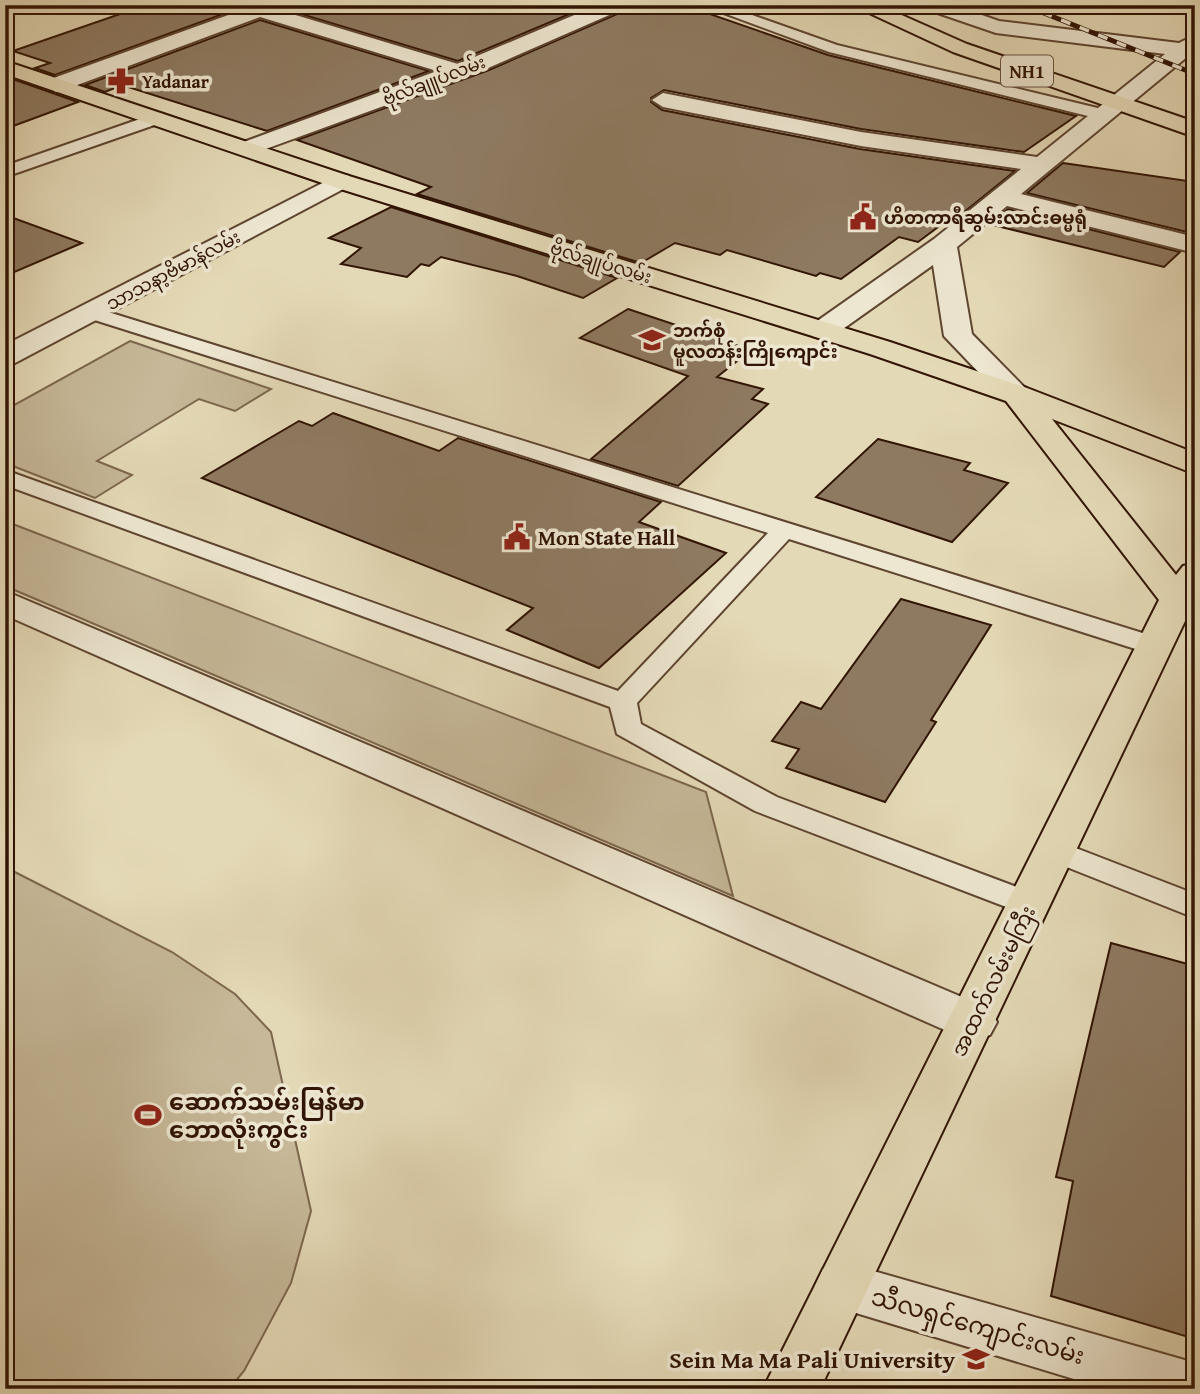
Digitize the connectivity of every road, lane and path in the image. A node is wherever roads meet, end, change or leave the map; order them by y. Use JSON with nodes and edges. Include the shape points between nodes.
{"nodes":[{"id":1,"x":617,"y":5,"type":"edge"},
{"id":2,"x":709,"y":5,"type":"edge"},
{"id":3,"x":862,"y":5,"type":"edge"},
{"id":4,"x":933,"y":5,"type":"edge"},
{"id":5,"x":267,"y":8,"type":"edge"},
{"id":6,"x":1191,"y":48,"type":"edge"},
{"id":7,"x":5,"y":67,"type":"edge"},
{"id":8,"x":459,"y":71,"type":"junction"},
{"id":9,"x":56,"y":85,"type":"junction"},
{"id":10,"x":663,"y":100,"type":"dead end"},
{"id":11,"x":1104,"y":115,"type":"junction"},
{"id":12,"x":157,"y":118,"type":"junction"},
{"id":13,"x":1195,"y":130,"type":"edge"},
{"id":14,"x":249,"y":148,"type":"junction"},
{"id":15,"x":1042,"y":165,"type":"junction"},
{"id":16,"x":5,"y":172,"type":"edge"},
{"id":17,"x":340,"y":181,"type":"junction"},
{"id":18,"x":1001,"y":197,"type":"junction"},
{"id":19,"x":943,"y":245,"type":"junction"},
{"id":20,"x":1195,"y":245,"type":"edge"},
{"id":21,"x":92,"y":313,"type":"junction"},
{"id":22,"x":823,"y":330,"type":"junction"},
{"id":23,"x":5,"y":357,"type":"edge"},
{"id":24,"x":1017,"y":394,"type":"junction"},
{"id":25,"x":1195,"y":464,"type":"edge"},
{"id":26,"x":5,"y":477,"type":"edge"},
{"id":27,"x":784,"y":530,"type":"junction"},
{"id":28,"x":1186,"y":587,"type":"edge"},
{"id":29,"x":5,"y":602,"type":"edge"},
{"id":30,"x":1155,"y":646,"type":"junction"},
{"id":31,"x":623,"y":702,"type":"junction"},
{"id":32,"x":1055,"y":851,"type":"junction"},
{"id":33,"x":1030,"y":904,"type":"junction"},
{"id":34,"x":1195,"y":907,"type":"edge"},
{"id":35,"x":973,"y":1022,"type":"junction"},
{"id":36,"x":842,"y":1286,"type":"junction"},
{"id":37,"x":792,"y":1389,"type":"edge"},
{"id":38,"x":1195,"y":1389,"type":"edge"}],
"edges":[{"from":1,"to":8,"type":"street","name":"ဗိုလ်ချူပ်လမ်း"},
{"from":2,"to":11,"type":"lane","via":[[834,49]]},
{"from":3,"to":13,"type":"main road","number":"NH1","via":[[960,48]]},
{"from":4,"to":6,"type":"street","via":[[996,27]]},
{"from":5,"to":8,"type":"street"},
{"from":5,"to":9,"type":"street"},
{"from":6,"to":11,"type":"street"},
{"from":7,"to":9,"type":"main road","name":"ဗိုလ်ချုပ်လမ်း"},
{"from":8,"to":14,"type":"street","name":"ဗိုလ်ချူပ်လမ်း"},
{"from":9,"to":12,"type":"main road","name":"ဗိုလ်ချုပ်လမ်း"},
{"from":10,"to":15,"type":"street","via":[[861,139]]},
{"from":11,"to":15,"type":"street"},
{"from":12,"to":14,"type":"main road","name":"ဗိုလ်ချုပ်လမ်း"},
{"from":12,"to":16,"type":"lane"},
{"from":14,"to":17,"type":"main road","name":"ဗိုလ်ချုပ်လမ်း"},
{"from":15,"to":18,"type":"street"},
{"from":17,"to":21,"type":"street","name":"သာသနာ့ဗိမာန်လမ်း"},
{"from":17,"to":22,"type":"main road","name":"ဗိုလ်ချုပ်လမ်း"},
{"from":18,"to":19,"type":"street"},
{"from":18,"to":20,"type":"street"},
{"from":19,"to":22,"type":"street"},
{"from":19,"to":24,"type":"street","via":[[958,336]]},
{"from":21,"to":23,"type":"street","name":"သာသနာ့ဗိမာန်လမ်း"},
{"from":21,"to":27,"type":"lane"},
{"from":22,"to":24,"type":"main road","name":"ဗိုလ်ချုပ်လမ်း"},
{"from":24,"to":25,"type":"main road","name":"ဗိုလ်ချုပ်လမ်း"},
{"from":24,"to":28,"type":"main road"},
{"from":26,"to":31,"type":"lane"},
{"from":27,"to":30,"type":"lane"},
{"from":27,"to":31,"type":"lane"},
{"from":28,"to":30,"type":"main road","name":"အထက်လမ်းမကြီး"},
{"from":29,"to":35,"type":"street"},
{"from":30,"to":32,"type":"main road","name":"အထက်လမ်းမကြီး"},
{"from":31,"to":33,"type":"lane","via":[[627,728],[766,804]]},
{"from":32,"to":33,"type":"main road","name":"အထက်လမ်းမကြီး"},
{"from":32,"to":34,"type":"lane"},
{"from":33,"to":35,"type":"main road","name":"အထက်လမ်းမကြီး"},
{"from":35,"to":36,"type":"main road","name":"အထက်လမ်းမကြီး"},
{"from":36,"to":37,"type":"main road","name":"အထက်လမ်းမကြီး"},
{"from":36,"to":38,"type":"street","name":"သီလရှင်ကျောင်းလမ်း"}]}
